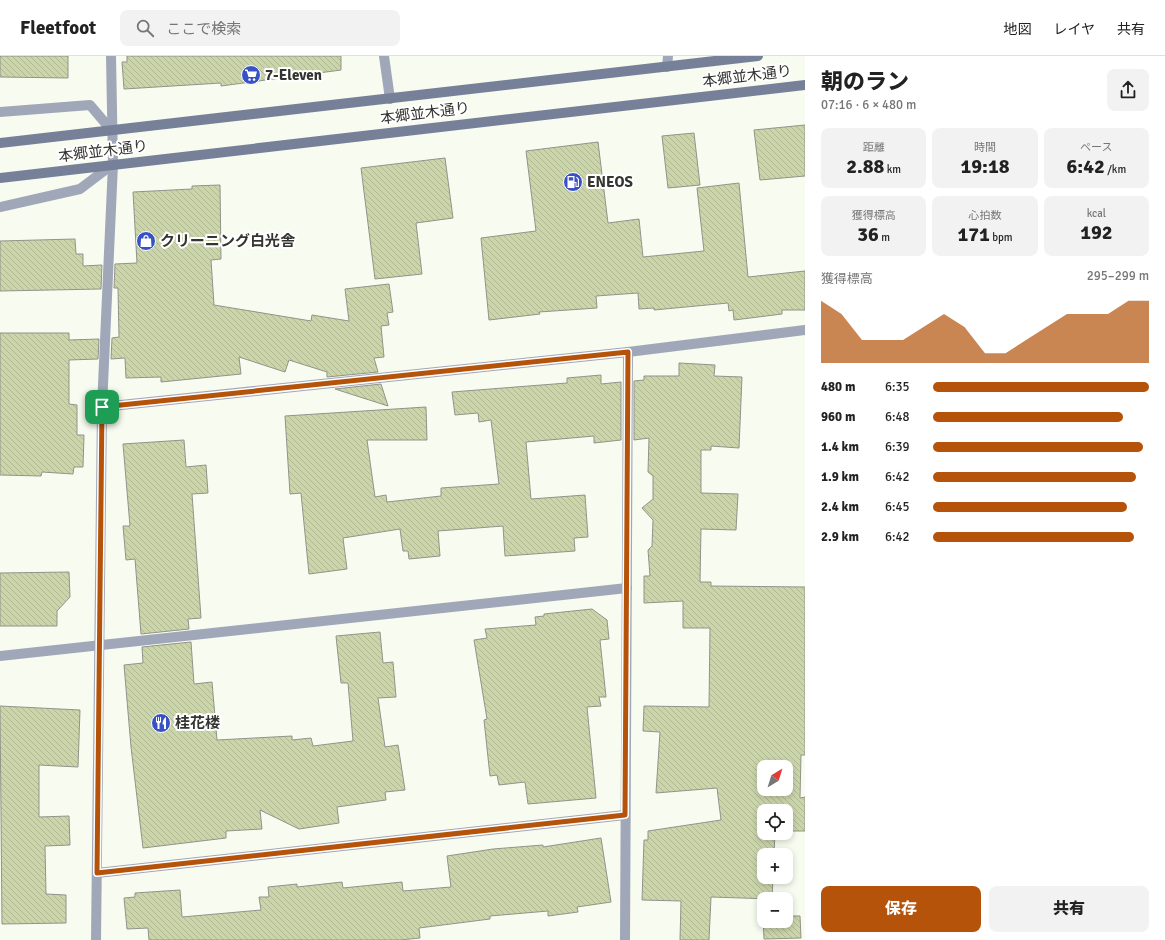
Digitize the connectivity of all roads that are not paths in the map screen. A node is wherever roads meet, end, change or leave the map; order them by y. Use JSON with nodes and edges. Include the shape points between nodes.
{"nodes":[{"id":1,"x":111,"y":56,"type":"edge"},
{"id":2,"x":384,"y":56,"type":"edge"},
{"id":3,"x":668,"y":56,"type":"edge"},
{"id":4,"x":758,"y":56,"type":"edge"},
{"id":5,"x":667,"y":67,"type":"junction"},
{"id":6,"x":805,"y":85,"type":"edge"},
{"id":7,"x":390,"y":99,"type":"junction"},
{"id":8,"x":0,"y":112,"type":"edge"},
{"id":9,"x":112,"y":131,"type":"junction"},
{"id":10,"x":0,"y":143,"type":"edge"},
{"id":11,"x":113,"y":164,"type":"junction"},
{"id":12,"x":0,"y":178,"type":"edge"},
{"id":13,"x":0,"y":207,"type":"edge"},
{"id":14,"x":805,"y":330,"type":"edge"},
{"id":15,"x":628,"y":352,"type":"junction"},
{"id":16,"x":102,"y":407,"type":"junction"},
{"id":17,"x":627,"y":588,"type":"junction"},
{"id":18,"x":98,"y":645,"type":"junction"},
{"id":19,"x":0,"y":656,"type":"edge"},
{"id":20,"x":625,"y":815,"type":"junction"},
{"id":21,"x":97,"y":873,"type":"junction"},
{"id":22,"x":96,"y":940,"type":"edge"},
{"id":23,"x":625,"y":940,"type":"edge"}],
"edges":[{"from":1,"to":9,"type":"street"},
{"from":2,"to":7,"type":"street"},
{"from":3,"to":5,"type":"street"},
{"from":4,"to":5,"type":"street","name":"本郷並木通り"},
{"from":5,"to":7,"type":"street","name":"本郷並木通り"},
{"from":6,"to":11,"type":"street","name":"本郷並木通り"},
{"from":7,"to":9,"type":"street","name":"本郷並木通り"},
{"from":8,"to":9,"type":"street","via":[[90,105]]},
{"from":9,"to":10,"type":"street","name":"本郷並木通り"},
{"from":9,"to":11,"type":"street"},
{"from":11,"to":12,"type":"street","name":"本郷並木通り"},
{"from":11,"to":13,"type":"street","via":[[80,189]]},
{"from":11,"to":16,"type":"street"},
{"from":14,"to":15,"type":"street"},
{"from":15,"to":16,"type":"street"},
{"from":15,"to":17,"type":"street"},
{"from":16,"to":18,"type":"street"},
{"from":17,"to":18,"type":"street"},
{"from":17,"to":20,"type":"street"},
{"from":18,"to":19,"type":"street"},
{"from":18,"to":21,"type":"street"},
{"from":20,"to":21,"type":"street"},
{"from":20,"to":23,"type":"street"},
{"from":21,"to":22,"type":"street"}]}
